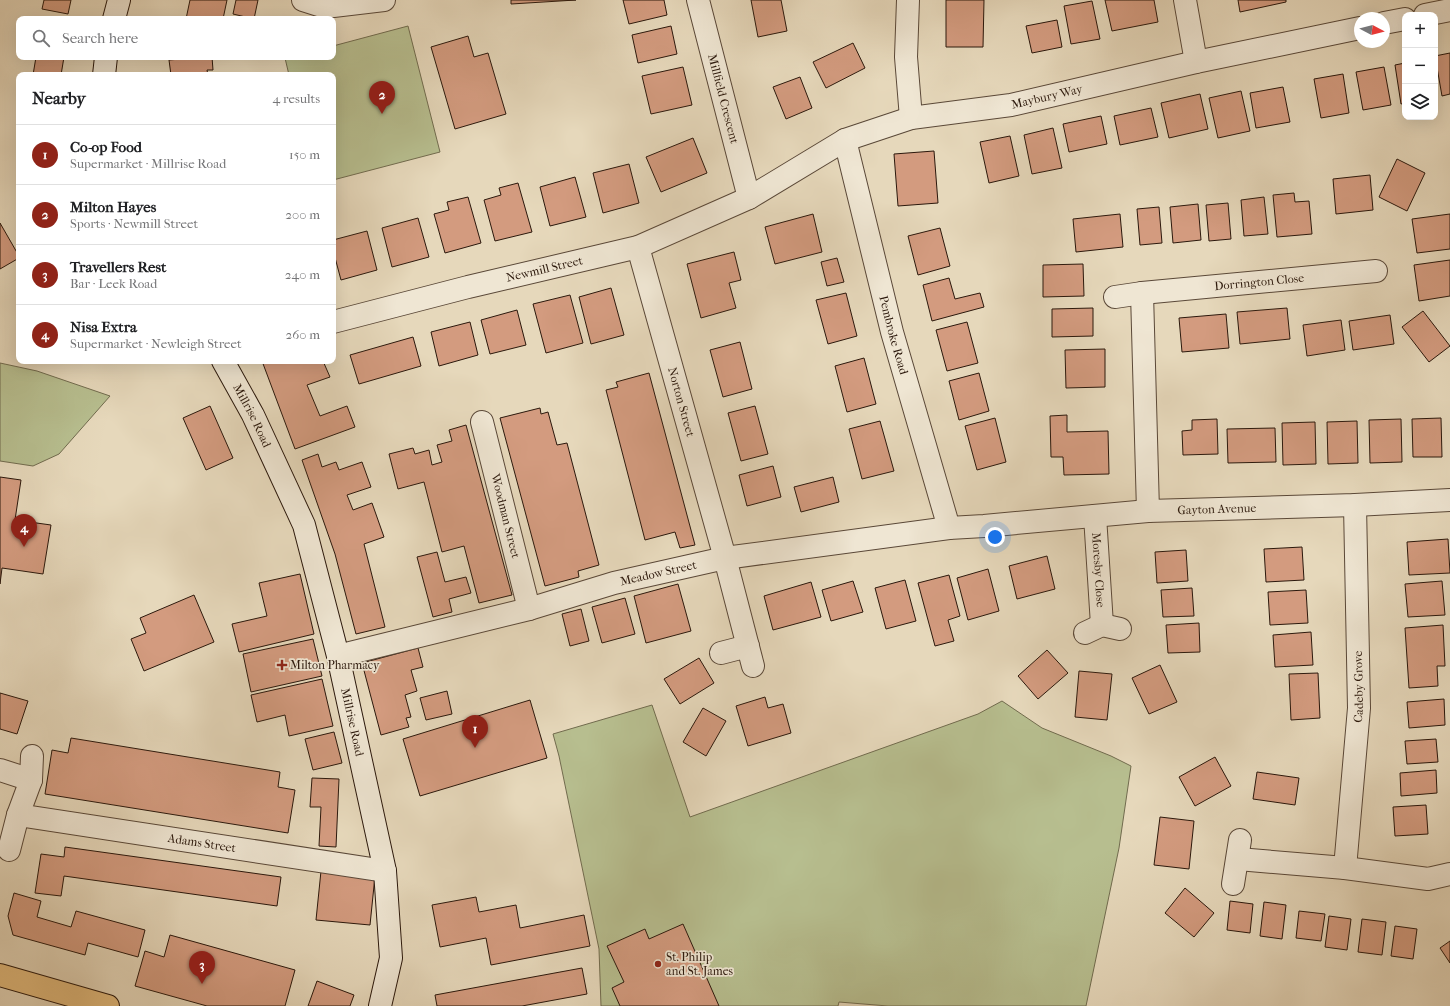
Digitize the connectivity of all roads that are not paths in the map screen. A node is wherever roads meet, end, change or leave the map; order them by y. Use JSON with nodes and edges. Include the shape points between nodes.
{"nodes":[{"id":1,"x":119,"y":0,"type":"edge"},
{"id":2,"x":303,"y":0,"type":"edge"},
{"id":3,"x":384,"y":0,"type":"edge"},
{"id":4,"x":698,"y":0,"type":"edge"},
{"id":5,"x":908,"y":0,"type":"edge"},
{"id":6,"x":1185,"y":0,"type":"edge"},
{"id":7,"x":1450,"y":10,"type":"edge"},
{"id":8,"x":1438,"y":12,"type":"edge"},
{"id":9,"x":115,"y":16,"type":"edge"},
{"id":10,"x":1402,"y":20,"type":"edge"},
{"id":11,"x":1390,"y":22,"type":"edge"},
{"id":12,"x":1354,"y":29,"type":"edge"},
{"id":13,"x":106,"y":60,"type":"edge"},
{"id":14,"x":1196,"y":62,"type":"junction"},
{"id":15,"x":104,"y":72,"type":"edge"},
{"id":16,"x":911,"y":118,"type":"junction"},
{"id":17,"x":845,"y":140,"type":"junction"},
{"id":18,"x":749,"y":198,"type":"junction"},
{"id":19,"x":638,"y":247,"type":"junction"},
{"id":20,"x":1376,"y":271,"type":"dead end"},
{"id":21,"x":1142,"y":293,"type":"junction"},
{"id":22,"x":1115,"y":297,"type":"dead end"},
{"id":23,"x":336,"y":321,"type":"edge"},
{"id":24,"x":225,"y":364,"type":"edge"},
{"id":25,"x":482,"y":422,"type":"dead end"},
{"id":26,"x":1450,"y":500,"type":"edge"},
{"id":27,"x":1355,"y":505,"type":"junction"},
{"id":28,"x":1148,"y":511,"type":"junction"},
{"id":29,"x":1095,"y":516,"type":"junction"},
{"id":30,"x":984,"y":526,"type":"joint"},
{"id":31,"x":949,"y":528,"type":"junction"},
{"id":32,"x":725,"y":558,"type":"junction"},
{"id":33,"x":529,"y":609,"type":"junction"},
{"id":34,"x":1102,"y":629,"type":"dead end"},
{"id":35,"x":721,"y":653,"type":"dead end"},
{"id":36,"x":338,"y":656,"type":"junction"},
{"id":37,"x":32,"y":756,"type":"dead end"},
{"id":38,"x":0,"y":770,"type":"edge"},
{"id":39,"x":31,"y":780,"type":"junction"},
{"id":40,"x":18,"y":815,"type":"junction"},
{"id":41,"x":9,"y":850,"type":"dead end"},
{"id":42,"x":1345,"y":868,"type":"junction"},
{"id":43,"x":385,"y":870,"type":"junction"},
{"id":44,"x":1450,"y":874,"type":"edge"},
{"id":45,"x":1233,"y":884,"type":"dead end"},
{"id":46,"x":0,"y":975,"type":"edge"},
{"id":47,"x":108,"y":1006,"type":"edge"},
{"id":48,"x":380,"y":1006,"type":"edge"}],
"edges":[{"from":1,"to":9,"type":"street"},
{"from":2,"to":3,"type":"street","via":[[325,7]]},
{"from":4,"to":18,"type":"street","name":"Millfield Crescent"},
{"from":5,"to":16,"type":"street","via":[[906,57]]},
{"from":6,"to":14,"type":"street"},
{"from":7,"to":8,"type":"street"},
{"from":10,"to":11,"type":"street"},
{"from":12,"to":14,"type":"street","name":"Maybury Way"},
{"from":13,"to":15,"type":"street"},
{"from":14,"to":16,"type":"street","name":"Maybury Way","via":[[1011,105]]},
{"from":16,"to":17,"type":"street","name":"Maybury Way"},
{"from":17,"to":18,"type":"street","name":"Maybury Way"},
{"from":17,"to":31,"type":"street","name":"Pembroke Road","via":[[892,332]]},
{"from":18,"to":19,"type":"street","name":"Newmill Street"},
{"from":19,"to":23,"type":"street","name":"Newmill Street"},
{"from":19,"to":32,"type":"street","name":"Norton Street"},
{"from":20,"to":21,"type":"street","name":"Dorrington Close"},
{"from":21,"to":22,"type":"street","name":"Dorrington Close"},
{"from":21,"to":28,"type":"street"},
{"from":24,"to":36,"type":"street","name":"Millrise Road","via":[[253,415],[304,526]]},
{"from":25,"to":33,"type":"street","name":"Woodman Street"},
{"from":26,"to":27,"type":"street","name":"Gayton Avenue"},
{"from":27,"to":28,"type":"street","name":"Gayton Avenue"},
{"from":27,"to":42,"type":"street","name":"Cadeby Grove","via":[[1359,708]]},
{"from":28,"to":29,"type":"street","name":"Gayton Avenue"},
{"from":29,"to":30,"type":"street","name":"Gayton Avenue"},
{"from":29,"to":34,"type":"street","name":"Moresby Close"},
{"from":30,"to":31,"type":"street","name":"Meadow Street"},
{"from":31,"to":32,"type":"street","name":"Meadow Street"},
{"from":32,"to":33,"type":"street","name":"Meadow Street","via":[[614,583]]},
{"from":32,"to":35,"type":"street","name":"Norton Street","via":[[751,656]]},
{"from":33,"to":36,"type":"street","name":"Meadow Street"},
{"from":36,"to":43,"type":"street","name":"Millrise Road"},
{"from":37,"to":39,"type":"street"},
{"from":38,"to":39,"type":"street"},
{"from":39,"to":40,"type":"street"},
{"from":40,"to":41,"type":"street"},
{"from":40,"to":43,"type":"street","name":"Adams Street"},
{"from":42,"to":44,"type":"street","via":[[1428,879]]},
{"from":42,"to":45,"type":"street","via":[[1239,849]]},
{"from":43,"to":48,"type":"street","name":"Millrise Road","via":[[391,958]]},
{"from":46,"to":47,"type":"main road"}]}
